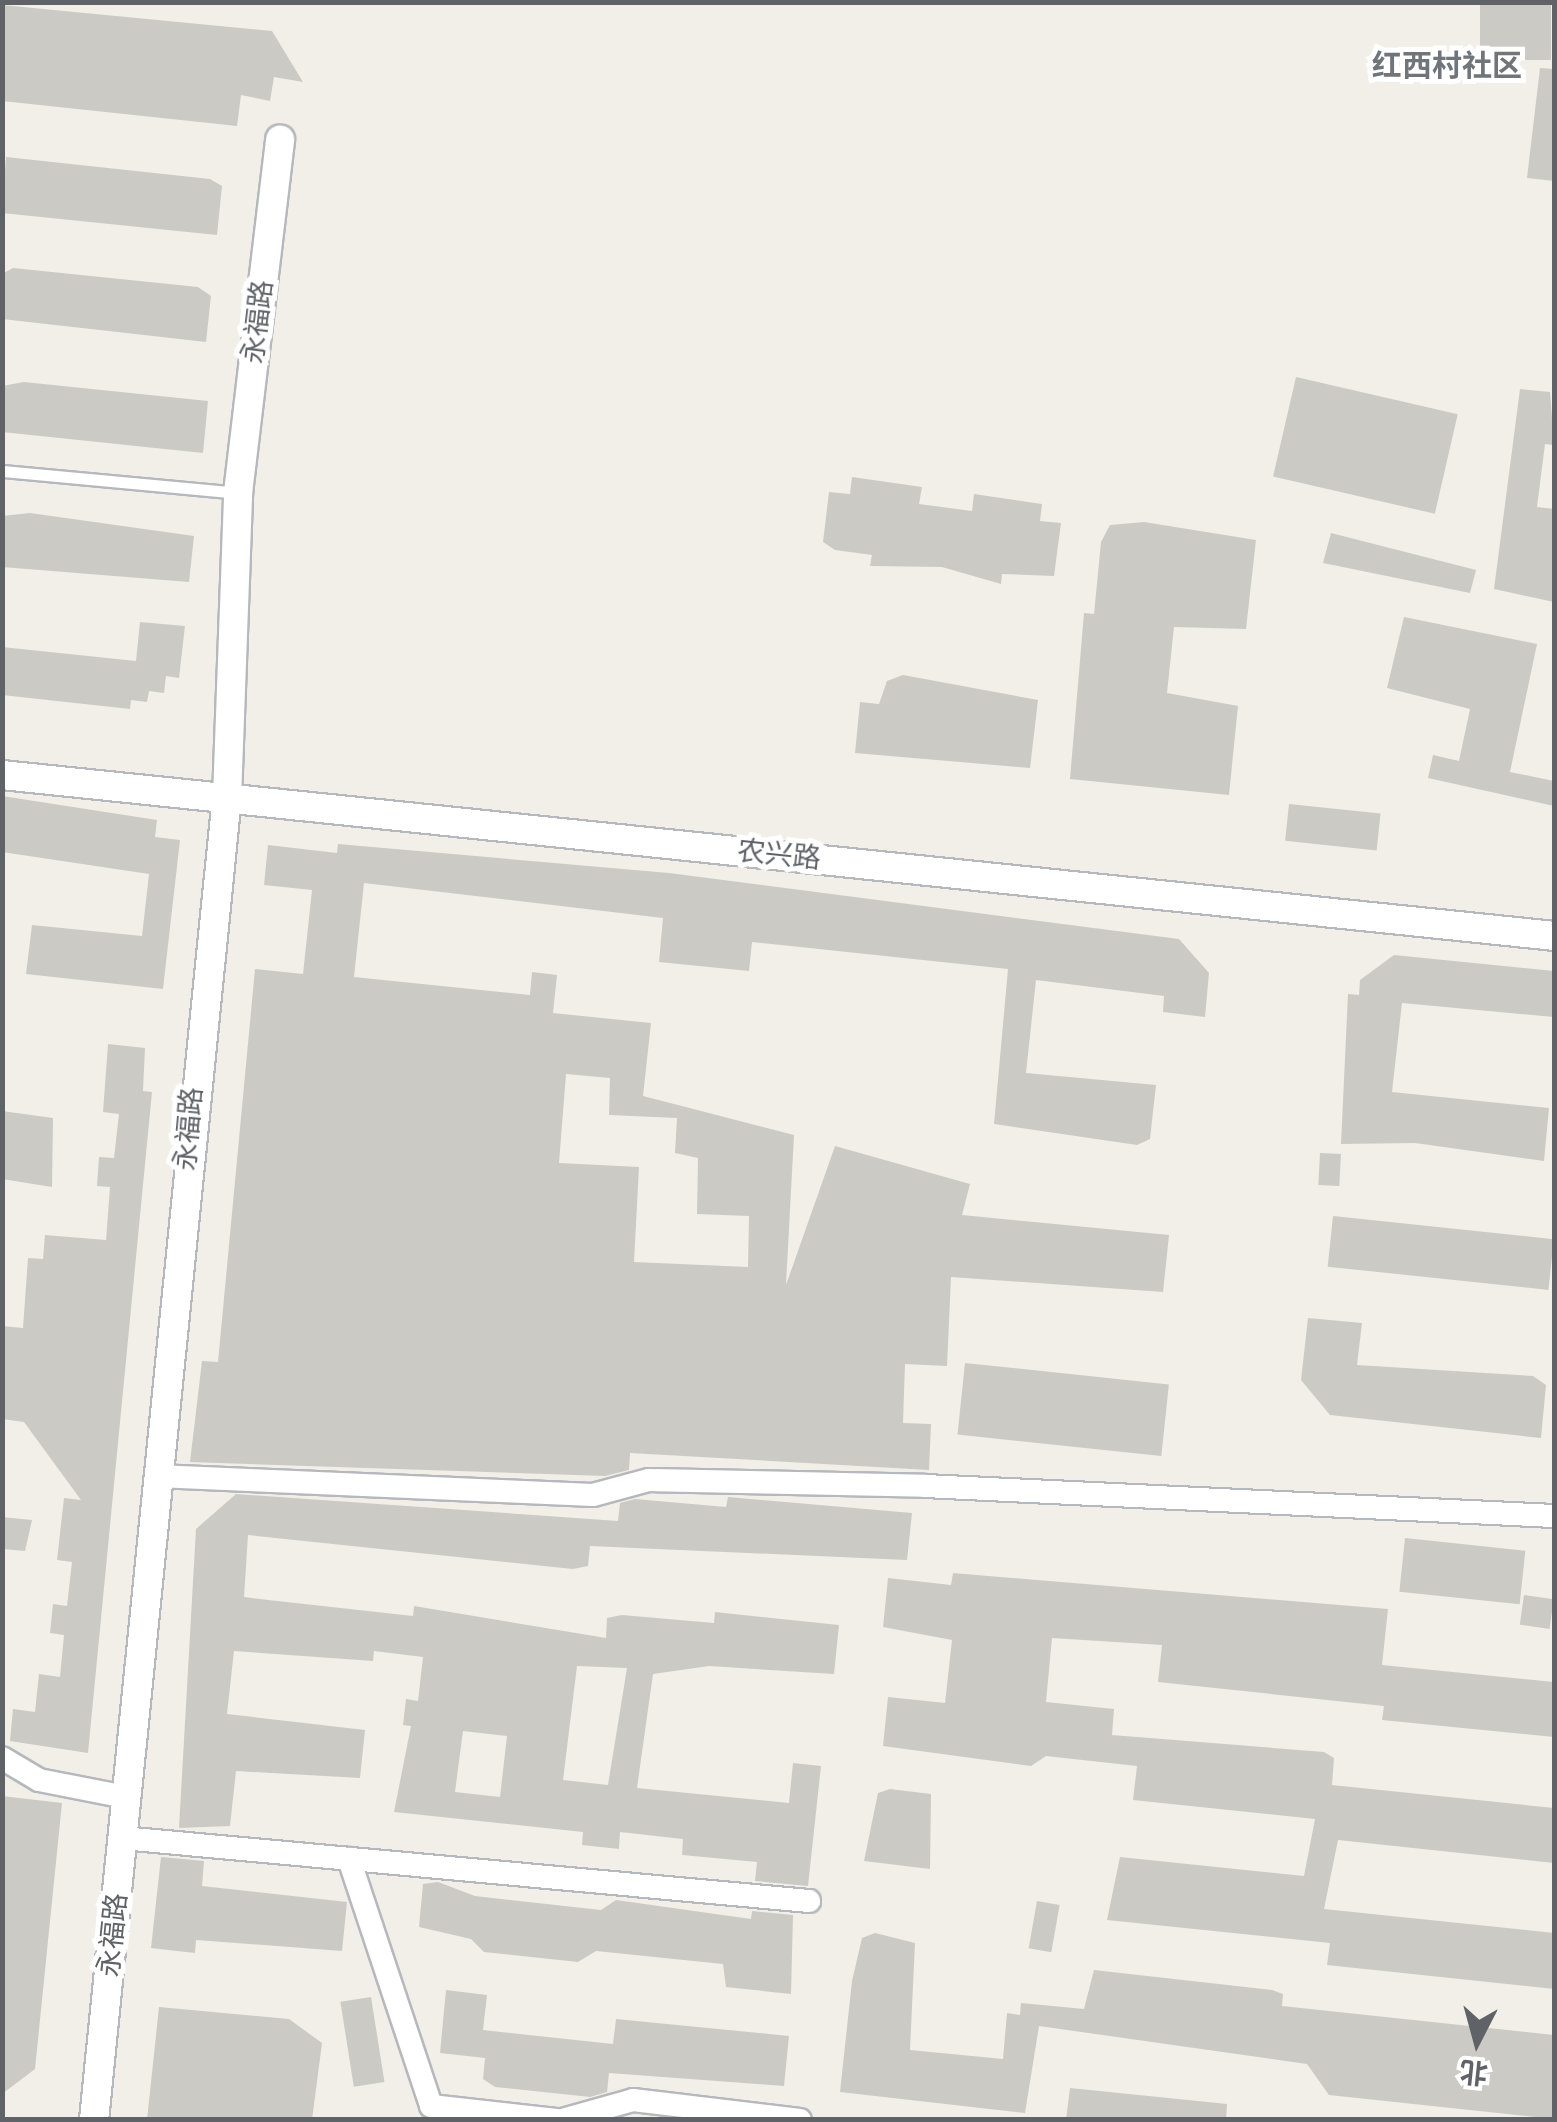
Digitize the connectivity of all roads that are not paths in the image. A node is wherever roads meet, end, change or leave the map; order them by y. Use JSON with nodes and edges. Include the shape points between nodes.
{"nodes":[{"id":1,"x":280,"y":139,"type":"dead end"},
{"id":2,"x":2,"y":471,"type":"edge"},
{"id":3,"x":238,"y":494,"type":"junction"},
{"id":4,"x":2,"y":775,"type":"edge"},
{"id":5,"x":227,"y":798,"type":"junction"},
{"id":6,"x":1554,"y":936,"type":"edge"},
{"id":7,"x":157,"y":1476,"type":"junction"},
{"id":8,"x":1554,"y":1516,"type":"edge"},
{"id":9,"x":2,"y":1758,"type":"edge"},
{"id":10,"x":126,"y":1797,"type":"junction"},
{"id":11,"x":122,"y":1838,"type":"junction"},
{"id":12,"x":349,"y":1859,"type":"junction"},
{"id":13,"x":809,"y":1900,"type":"dead end"},
{"id":14,"x":94,"y":2120,"type":"edge"},
{"id":15,"x":559,"y":2120,"type":"edge"},
{"id":16,"x":800,"y":2120,"type":"edge"}],
"edges":[{"from":1,"to":3,"type":"street","name":"永福路"},
{"from":2,"to":3,"type":"lane"},
{"from":3,"to":5,"type":"street","name":"永福路"},
{"from":4,"to":5,"type":"street","name":"农兴路"},
{"from":5,"to":6,"type":"street","name":"农兴路"},
{"from":5,"to":7,"type":"street","name":"永福路"},
{"from":7,"to":8,"type":"street","via":[[594,1495],[649,1480],[925,1486]]},
{"from":7,"to":10,"type":"street","name":"永福路"},
{"from":9,"to":10,"type":"street","via":[[39,1780]]},
{"from":10,"to":11,"type":"street","name":"永福路"},
{"from":11,"to":12,"type":"street"},
{"from":11,"to":14,"type":"street","name":"永福路"},
{"from":12,"to":13,"type":"street"},
{"from":12,"to":15,"type":"street","via":[[431,2106]]},
{"from":15,"to":16,"type":"street","via":[[634,2100]]}]}
